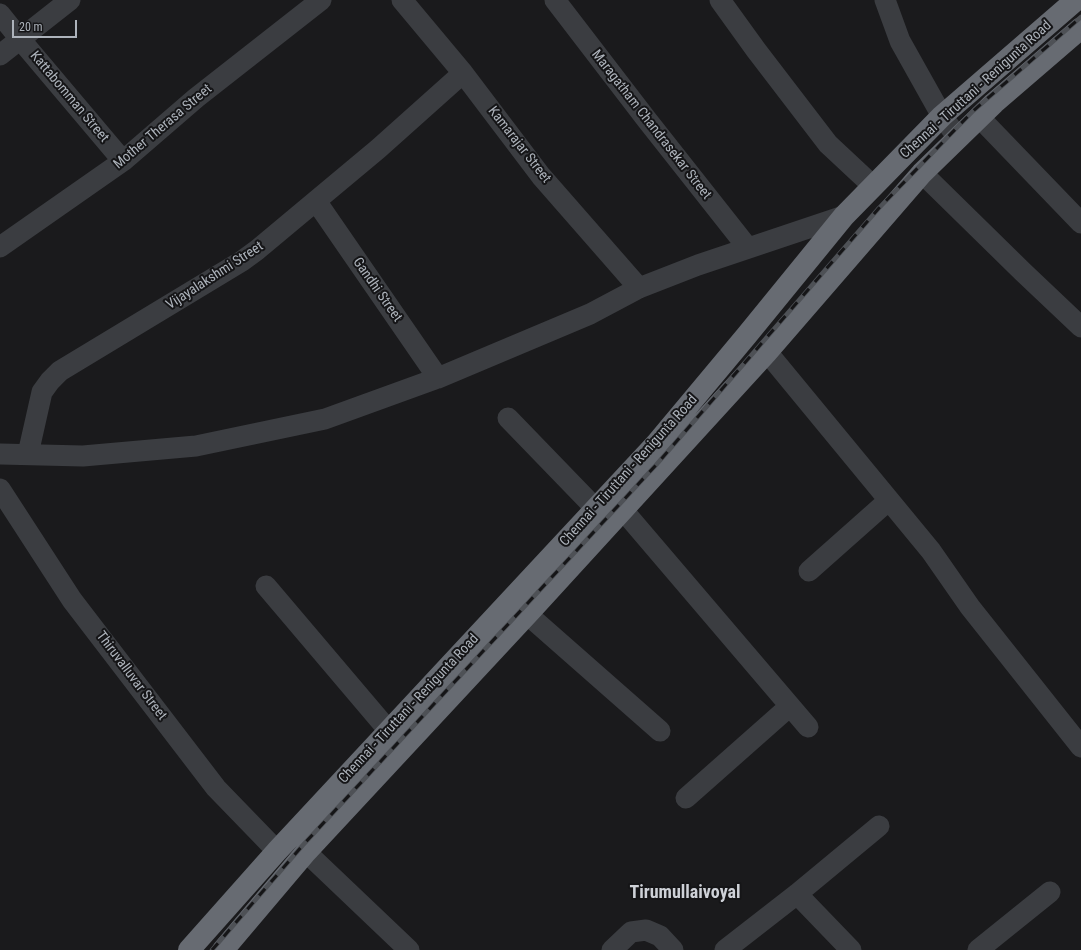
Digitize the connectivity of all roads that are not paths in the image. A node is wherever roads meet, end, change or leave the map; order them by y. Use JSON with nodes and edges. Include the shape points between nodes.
{"nodes":[{"id":1,"x":70,"y":0,"type":"edge"},
{"id":2,"x":321,"y":0,"type":"edge"},
{"id":3,"x":402,"y":0,"type":"edge"},
{"id":4,"x":555,"y":0,"type":"edge"},
{"id":5,"x":720,"y":0,"type":"edge"},
{"id":6,"x":885,"y":0,"type":"edge"},
{"id":7,"x":1076,"y":0,"type":"edge"},
{"id":8,"x":0,"y":14,"type":"edge"},
{"id":9,"x":1081,"y":28,"type":"edge"},
{"id":10,"x":20,"y":39,"type":"junction"},
{"id":11,"x":0,"y":55,"type":"edge"},
{"id":12,"x":463,"y":73,"type":"junction"},
{"id":13,"x":942,"y":116,"type":"junction"},
{"id":14,"x":980,"y":118,"type":"junction"},
{"id":15,"x":958,"y":138,"type":"junction"},
{"id":16,"x":123,"y":161,"type":"junction"},
{"id":17,"x":922,"y":173,"type":"junction"},
{"id":18,"x":873,"y":186,"type":"junction"},
{"id":19,"x":316,"y":201,"type":"junction"},
{"id":20,"x":844,"y":216,"type":"junction"},
{"id":21,"x":1081,"y":223,"type":"edge"},
{"id":22,"x":0,"y":247,"type":"edge"},
{"id":23,"x":748,"y":248,"type":"junction"},
{"id":24,"x":639,"y":288,"type":"junction"},
{"id":25,"x":1081,"y":327,"type":"edge"},
{"id":26,"x":767,"y":352,"type":"junction"},
{"id":27,"x":438,"y":378,"type":"junction"},
{"id":28,"x":508,"y":418,"type":"dead end"},
{"id":29,"x":0,"y":454,"type":"edge"},
{"id":30,"x":28,"y":454,"type":"junction"},
{"id":31,"x":0,"y":489,"type":"edge"},
{"id":32,"x":889,"y":500,"type":"junction"},
{"id":33,"x":596,"y":509,"type":"junction"},
{"id":34,"x":622,"y":510,"type":"junction"},
{"id":35,"x":810,"y":571,"type":"dead end"},
{"id":36,"x":266,"y":586,"type":"dead end"},
{"id":37,"x":527,"y":614,"type":"junction"},
{"id":38,"x":790,"y":706,"type":"junction"},
{"id":39,"x":808,"y":727,"type":"dead end"},
{"id":40,"x":389,"y":731,"type":"junction"},
{"id":41,"x":660,"y":731,"type":"dead end"},
{"id":42,"x":1081,"y":747,"type":"edge"},
{"id":43,"x":686,"y":798,"type":"dead end"},
{"id":44,"x":318,"y":807,"type":"junction"},
{"id":45,"x":336,"y":820,"type":"junction"},
{"id":46,"x":879,"y":826,"type":"dead end"},
{"id":47,"x":277,"y":851,"type":"junction"},
{"id":48,"x":306,"y":852,"type":"junction"},
{"id":49,"x":1050,"y":892,"type":"dead end"},
{"id":50,"x":797,"y":894,"type":"junction"},
{"id":51,"x":189,"y":950,"type":"edge"},
{"id":52,"x":223,"y":950,"type":"edge"},
{"id":53,"x":409,"y":950,"type":"edge"},
{"id":54,"x":612,"y":950,"type":"edge"},
{"id":55,"x":673,"y":950,"type":"edge"},
{"id":56,"x":725,"y":950,"type":"edge"},
{"id":57,"x":851,"y":950,"type":"edge"},
{"id":58,"x":978,"y":950,"type":"edge"}],
"edges":[{"from":1,"to":10,"type":"street"},
{"from":2,"to":16,"type":"street","name":"Mother Therasa Street","via":[[196,98]]},
{"from":3,"to":12,"type":"street","name":"Kamarajar Street"},
{"from":4,"to":23,"type":"street","name":"Maragatham Chandrasekar Street"},
{"from":5,"to":18,"type":"street","via":[[828,144]]},
{"from":6,"to":13,"type":"street","via":[[900,41]]},
{"from":7,"to":13,"type":"highway","name":"Chennai - Tiruttani - Renigunta Road"},
{"from":8,"to":10,"type":"street","name":"Kattabomman Street"},
{"from":9,"to":14,"type":"highway","name":"Chennai - Tiruttani - Renigunta Road"},
{"from":10,"to":11,"type":"street"},
{"from":10,"to":16,"type":"street","name":"Kattabomman Street"},
{"from":12,"to":19,"type":"street","name":"Vijayalakshmi Street"},
{"from":12,"to":24,"type":"street","name":"Kamarajar Street","via":[[541,176]]},
{"from":13,"to":15,"type":"street"},
{"from":13,"to":18,"type":"highway","name":"Chennai - Tiruttani - Renigunta Road"},
{"from":14,"to":15,"type":"highway","name":"Chennai - Tiruttani - Renigunta Road"},
{"from":14,"to":21,"type":"street"},
{"from":15,"to":17,"type":"highway","name":"Chennai - Tiruttani - Renigunta Road"},
{"from":16,"to":22,"type":"street","name":"Mother Therasa Street"},
{"from":17,"to":25,"type":"street"},
{"from":17,"to":26,"type":"highway","name":"Chennai - Tiruttani - Renigunta Road"},
{"from":18,"to":20,"type":"highway","name":"Chennai - Tiruttani - Renigunta Road"},
{"from":19,"to":27,"type":"street","name":"Gandhi Street"},
{"from":19,"to":30,"type":"street","name":"Vijayalakshmi Street","via":[[242,261],[60,371],[42,392]]},
{"from":20,"to":23,"type":"street"},
{"from":20,"to":33,"type":"highway","name":"Chennai - Tiruttani - Renigunta Road","via":[[656,444]]},
{"from":23,"to":24,"type":"street"},
{"from":24,"to":27,"type":"street","via":[[590,314]]},
{"from":26,"to":32,"type":"street"},
{"from":26,"to":34,"type":"highway","name":"Chennai - Tiruttani - Renigunta Road"},
{"from":27,"to":30,"type":"street","via":[[325,419],[196,446],[83,456]]},
{"from":28,"to":33,"type":"street"},
{"from":29,"to":30,"type":"street"},
{"from":31,"to":47,"type":"street","name":"Thiruvalluvar Street","via":[[72,600],[216,788]]},
{"from":32,"to":35,"type":"street"},
{"from":32,"to":42,"type":"street"},
{"from":33,"to":40,"type":"highway","name":"Chennai - Tiruttani - Renigunta Road"},
{"from":34,"to":37,"type":"highway","name":"Chennai - Tiruttani - Renigunta Road"},
{"from":34,"to":38,"type":"street"},
{"from":36,"to":40,"type":"street"},
{"from":37,"to":41,"type":"street"},
{"from":37,"to":45,"type":"highway","name":"Chennai - Tiruttani - Renigunta Road"},
{"from":38,"to":39,"type":"street"},
{"from":38,"to":43,"type":"street"},
{"from":40,"to":44,"type":"highway","name":"Chennai - Tiruttani - Renigunta Road"},
{"from":44,"to":45,"type":"highway"},
{"from":44,"to":47,"type":"highway","name":"Chennai - Tiruttani - Renigunta Road"},
{"from":45,"to":48,"type":"highway","name":"Chennai - Tiruttani - Renigunta Road"},
{"from":46,"to":50,"type":"street"},
{"from":47,"to":51,"type":"highway","name":"Chennai - Tiruttani - Renigunta Road"},
{"from":48,"to":52,"type":"highway","name":"Chennai - Tiruttani - Renigunta Road"},
{"from":48,"to":53,"type":"street"},
{"from":49,"to":58,"type":"street"},
{"from":50,"to":56,"type":"street"},
{"from":50,"to":57,"type":"street"},
{"from":54,"to":55,"type":"street","via":[[631,932],[646,930],[660,936]]}]}
